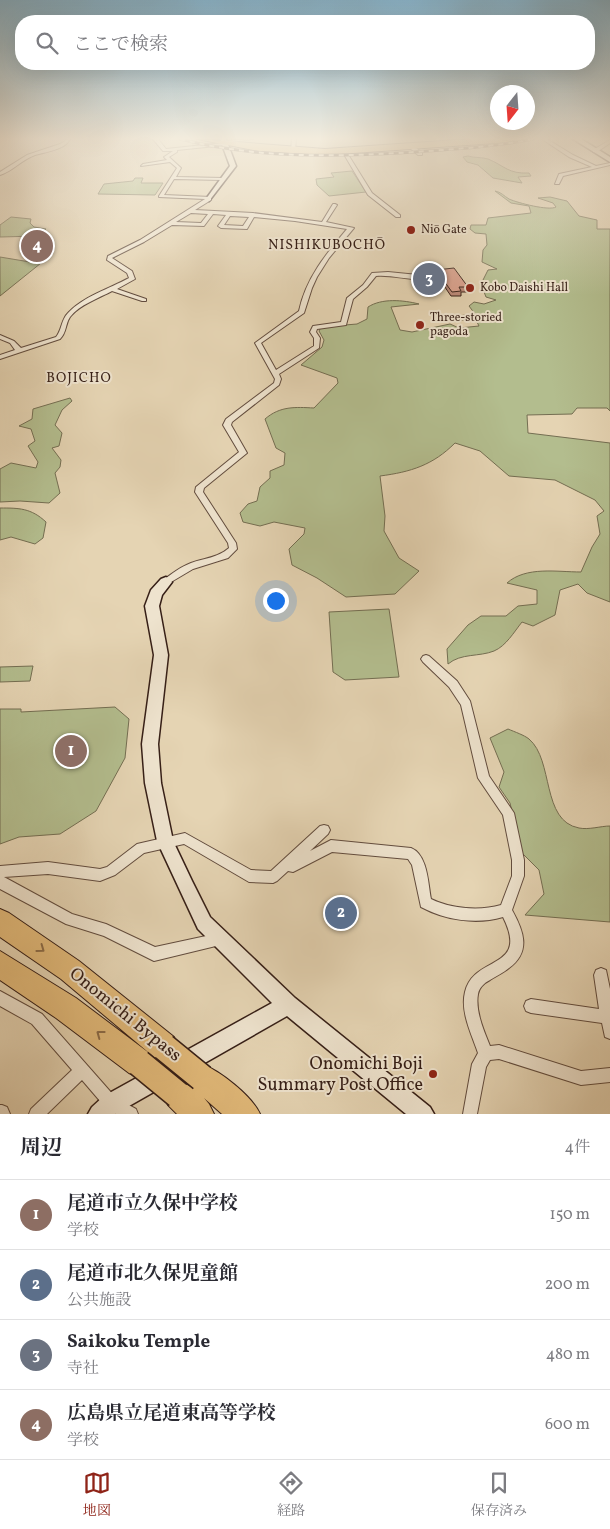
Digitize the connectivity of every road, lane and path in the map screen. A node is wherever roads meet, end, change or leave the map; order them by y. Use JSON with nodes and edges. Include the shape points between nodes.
{"nodes":[{"id":1,"x":165,"y":191,"type":"edge"},
{"id":2,"x":215,"y":191,"type":"edge"},
{"id":3,"x":368,"y":191,"type":"edge"},
{"id":4,"x":209,"y":198,"type":"junction"},
{"id":5,"x":334,"y":205,"type":"dead end"},
{"id":6,"x":190,"y":211,"type":"junction"},
{"id":7,"x":211,"y":213,"type":"junction"},
{"id":8,"x":229,"y":214,"type":"junction"},
{"id":9,"x":253,"y":215,"type":"junction"},
{"id":10,"x":398,"y":216,"type":"dead end"},
{"id":11,"x":324,"y":222,"type":"junction"},
{"id":12,"x":170,"y":223,"type":"junction"},
{"id":13,"x":428,"y":278,"type":"dead end"},
{"id":14,"x":114,"y":290,"type":"junction"},
{"id":15,"x":144,"y":300,"type":"dead end"},
{"id":16,"x":0,"y":337,"type":"edge"},
{"id":17,"x":20,"y":351,"type":"junction"},
{"id":18,"x":0,"y":357,"type":"edge"},
{"id":19,"x":274,"y":374,"type":"junction"},
{"id":20,"x":166,"y":582,"type":"joint"},
{"id":21,"x":426,"y":659,"type":"dead end"},
{"id":22,"x":324,"y":830,"type":"dead end"},
{"id":23,"x":165,"y":841,"type":"junction"},
{"id":24,"x":288,"y":865,"type":"junction"},
{"id":25,"x":0,"y":872,"type":"edge"},
{"id":26,"x":0,"y":882,"type":"edge"},
{"id":27,"x":506,"y":910,"type":"junction"},
{"id":28,"x":0,"y":922,"type":"edge"},
{"id":29,"x":220,"y":939,"type":"junction"},
{"id":30,"x":0,"y":964,"type":"edge"},
{"id":31,"x":601,"y":975,"type":"dead end"},
{"id":32,"x":0,"y":998,"type":"edge"},
{"id":33,"x":288,"y":1005,"type":"junction"},
{"id":34,"x":532,"y":1006,"type":"dead end"},
{"id":35,"x":609,"y":1017,"type":"edge"},
{"id":36,"x":610,"y":1032,"type":"edge"},
{"id":37,"x":486,"y":1054,"type":"junction"},
{"id":38,"x":81,"y":1071,"type":"junction"},
{"id":39,"x":610,"y":1075,"type":"edge"},
{"id":40,"x":189,"y":1105,"type":"edge"},
{"id":41,"x":105,"y":1109,"type":"edge"},
{"id":42,"x":36,"y":1114,"type":"edge"},
{"id":43,"x":131,"y":1114,"type":"edge"},
{"id":44,"x":245,"y":1114,"type":"edge"},
{"id":45,"x":423,"y":1114,"type":"edge"},
{"id":46,"x":470,"y":1114,"type":"edge"}],
"edges":[{"from":1,"to":4,"type":"street","via":[[162,196]]},
{"from":2,"to":4,"type":"street"},
{"from":3,"to":10,"type":"street"},
{"from":4,"to":6,"type":"street"},
{"from":5,"to":11,"type":"street"},
{"from":6,"to":7,"type":"street"},
{"from":6,"to":12,"type":"street"},
{"from":7,"to":8,"type":"street"},
{"from":7,"to":12,"type":"street","via":[[202,225]]},
{"from":8,"to":9,"type":"street"},
{"from":8,"to":9,"type":"street","via":[[221,226],[245,228]]},
{"from":9,"to":11,"type":"street"},
{"from":11,"to":19,"type":"street","via":[[351,228],[312,277],[302,312],[258,343]]},
{"from":12,"to":14,"type":"street","via":[[110,257],[132,276],[132,280]]},
{"from":13,"to":19,"type":"street","via":[[383,272],[374,274],[350,298],[344,324],[315,328],[316,347]]},
{"from":14,"to":15,"type":"street"},
{"from":14,"to":17,"type":"street","via":[[68,315],[64,333],[58,338]]},
{"from":16,"to":17,"type":"street","via":[[12,342]]},
{"from":17,"to":18,"type":"street"},
{"from":19,"to":20,"type":"street","via":[[278,379],[274,388],[227,425],[243,453],[199,492],[233,549],[227,556],[195,564]]},
{"from":20,"to":23,"type":"street","via":[[156,593],[152,606],[161,655],[150,744],[152,783]]},
{"from":21,"to":27,"type":"street","via":[[453,684],[466,704],[484,778],[508,813],[518,860],[518,876]]},
{"from":22,"to":24,"type":"street"},
{"from":23,"to":24,"type":"street","via":[[185,838],[249,876],[274,877]]},
{"from":23,"to":25,"type":"street","via":[[142,848],[111,871],[100,875],[48,868]]},
{"from":23,"to":29,"type":"street","via":[[204,923]]},
{"from":24,"to":27,"type":"street","via":[[293,866],[331,846],[411,854],[418,863],[425,903],[436,910],[494,915]]},
{"from":26,"to":29,"type":"street","via":[[70,920],[106,930],[154,954]]},
{"from":27,"to":37,"type":"street","via":[[516,934],[512,958],[478,981],[470,992],[471,1006]]},
{"from":28,"to":44,"type":"highway","name":"Onomichi Bypass","one_way":true,"bridge":true,"via":[[70,970]]},
{"from":29,"to":33,"type":"street"},
{"from":40,"to":30,"type":"highway","name":"Onomichi Bypass","one_way":true,"bridge":true,"via":[[66,1008]]},
{"from":31,"to":35,"type":"street"},
{"from":32,"to":38,"type":"street","via":[[37,1019]]},
{"from":33,"to":41,"type":"street"},
{"from":33,"to":45,"type":"street"},
{"from":34,"to":35,"type":"street"},
{"from":35,"to":36,"type":"street"},
{"from":37,"to":39,"type":"street","via":[[500,1052],[581,1078]]},
{"from":37,"to":46,"type":"street","via":[[479,1064]]},
{"from":38,"to":41,"type":"street"},
{"from":38,"to":42,"type":"street"},
{"from":41,"to":43,"type":"street"}]}
